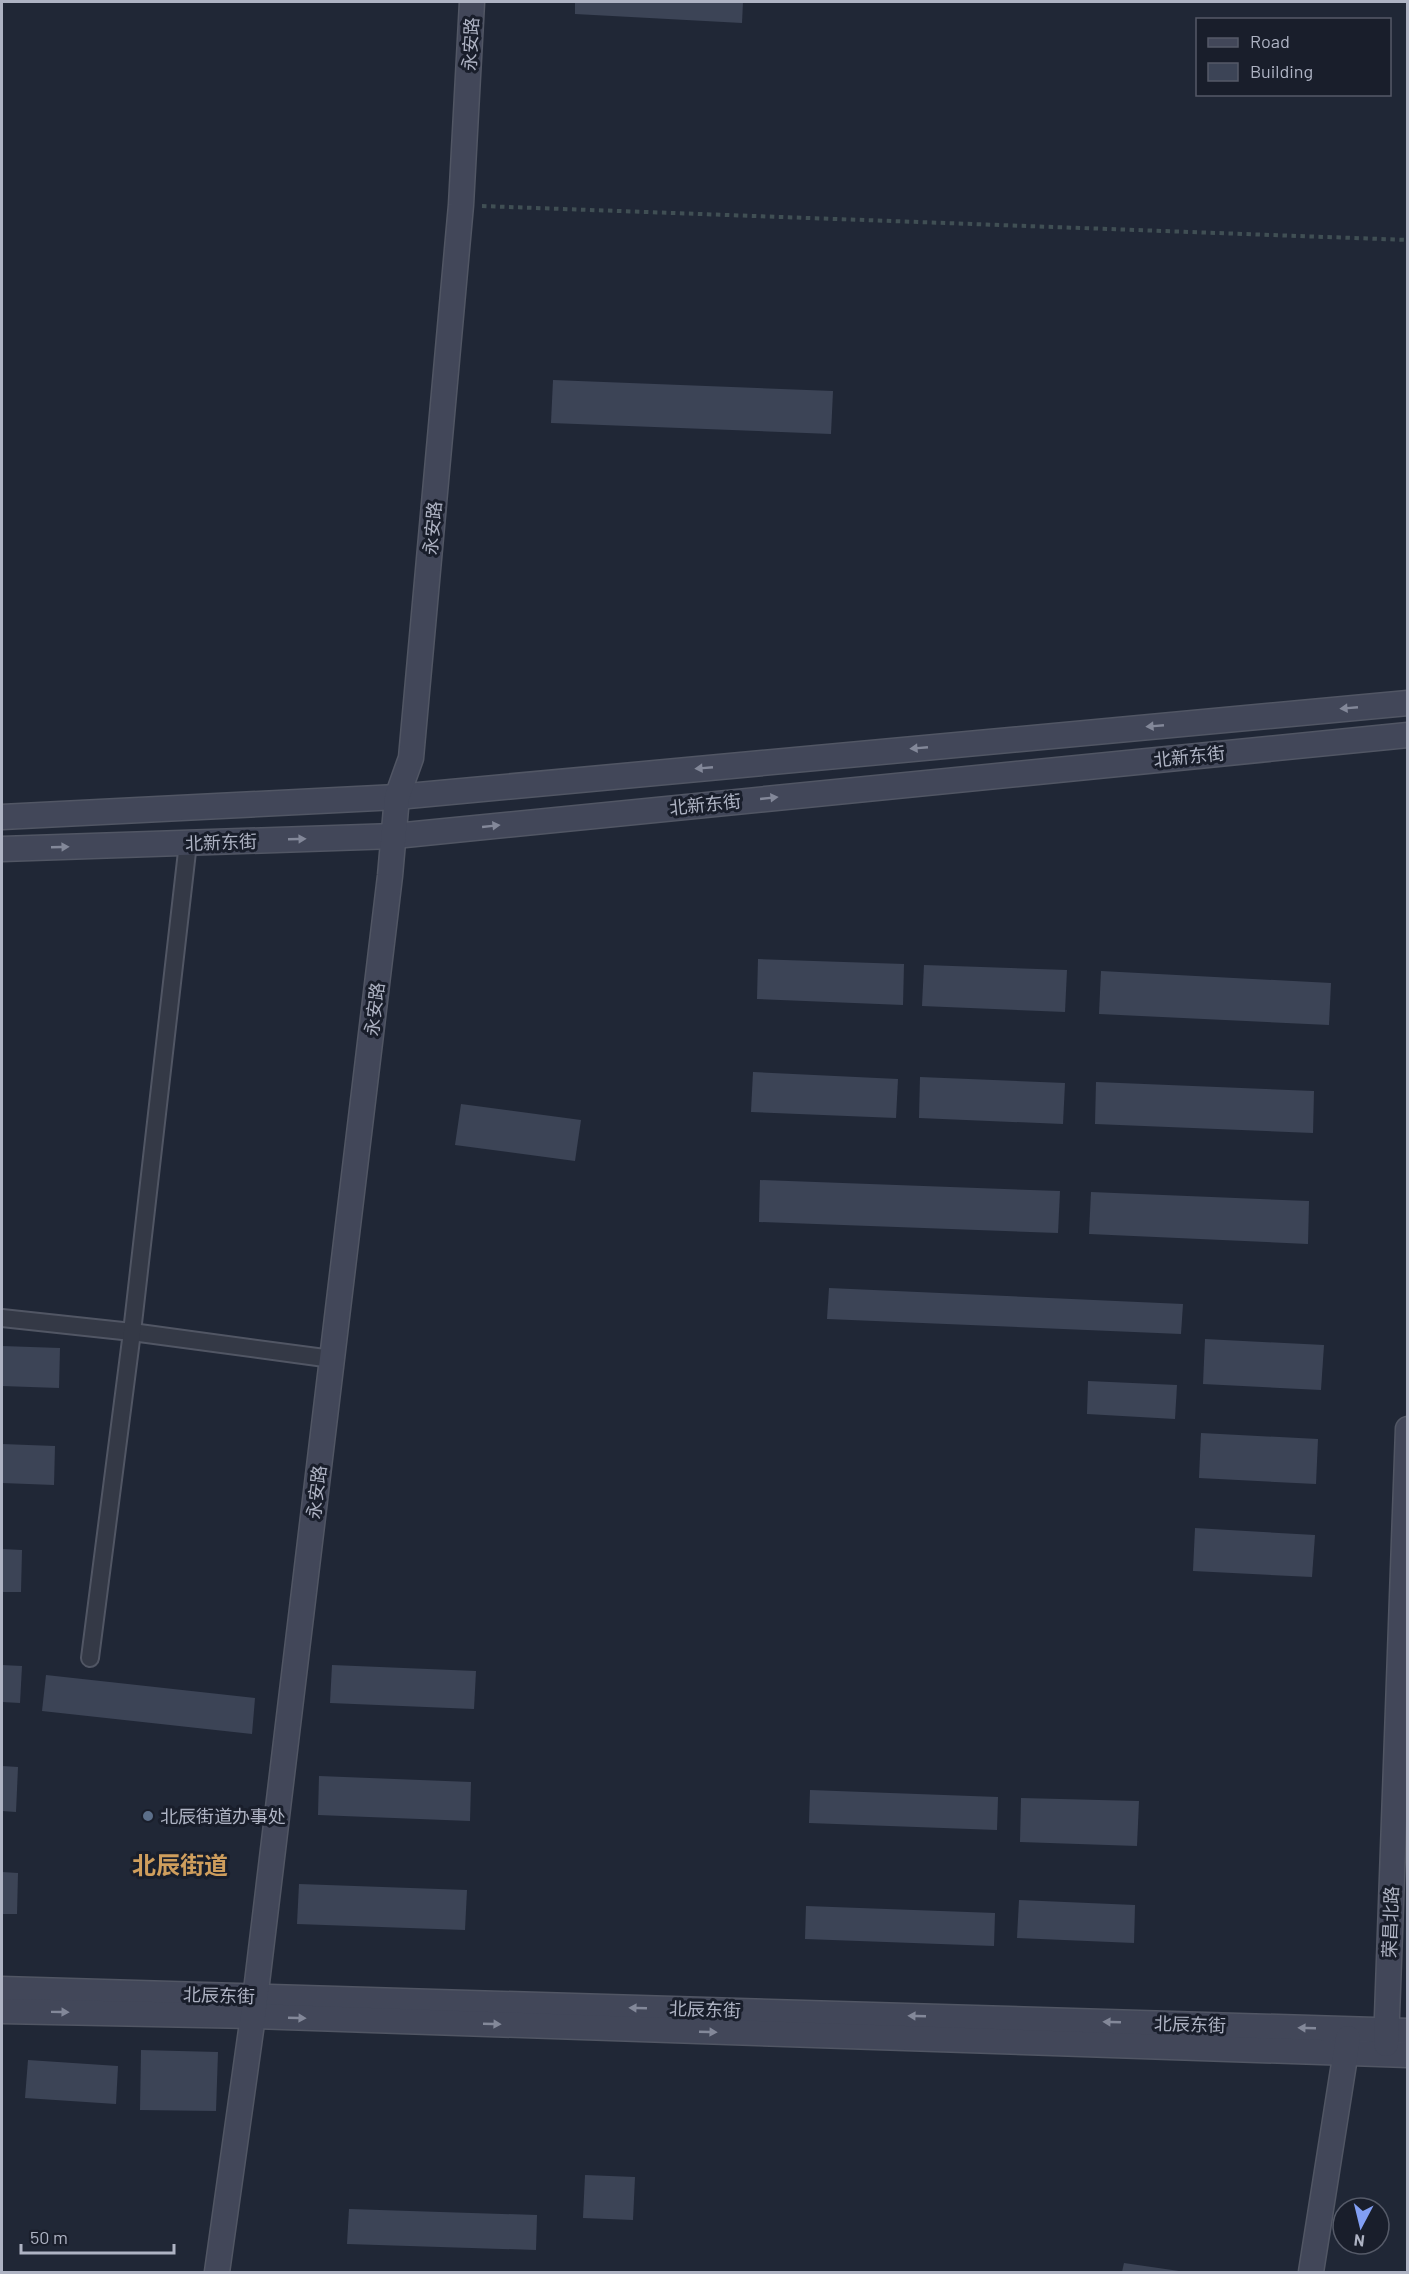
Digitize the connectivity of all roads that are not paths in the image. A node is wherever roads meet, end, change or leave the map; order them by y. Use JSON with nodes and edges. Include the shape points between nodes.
{"nodes":[{"id":1,"x":472,"y":2,"type":"edge"},
{"id":2,"x":1407,"y":703,"type":"edge"},
{"id":3,"x":1407,"y":735,"type":"edge"},
{"id":4,"x":958,"y":744,"type":"junction"},
{"id":5,"x":960,"y":778,"type":"junction"},
{"id":6,"x":397,"y":797,"type":"junction"},
{"id":7,"x":2,"y":817,"type":"edge"},
{"id":8,"x":395,"y":836,"type":"junction"},
{"id":9,"x":188,"y":843,"type":"junction"},
{"id":10,"x":2,"y":849,"type":"edge"},
{"id":11,"x":2,"y":1318,"type":"edge"},
{"id":12,"x":132,"y":1332,"type":"junction"},
{"id":13,"x":332,"y":1359,"type":"junction"},
{"id":14,"x":1407,"y":1429,"type":"edge"},
{"id":15,"x":90,"y":1658,"type":"dead end"},
{"id":16,"x":2,"y":1989,"type":"edge"},
{"id":17,"x":255,"y":2006,"type":"junction"},
{"id":18,"x":2,"y":2011,"type":"edge"},
{"id":19,"x":1349,"y":2029,"type":"junction"},
{"id":20,"x":1397,"y":2030,"type":"edge"},
{"id":21,"x":1396,"y":2055,"type":"edge"},
{"id":22,"x":217,"y":2272,"type":"edge"},
{"id":23,"x":1311,"y":2272,"type":"edge"}],
"edges":[{"from":1,"to":6,"type":"main road","name":"永安路","via":[[460,205],[411,758]]},
{"from":2,"to":4,"type":"main road","name":"北新东街","one_way":true},
{"from":3,"to":5,"type":"main road","name":"北新东街"},
{"from":4,"to":5,"type":"main road"},
{"from":4,"to":6,"type":"main road","name":"北新东街","one_way":true},
{"from":8,"to":5,"type":"main road","name":"北新东街","one_way":true},
{"from":6,"to":7,"type":"main road","name":"北新东街"},
{"from":6,"to":8,"type":"main road","name":"永安路"},
{"from":9,"to":8,"type":"main road","name":"北新东街","one_way":true},
{"from":8,"to":13,"type":"main road","name":"永安路"},
{"from":10,"to":9,"type":"main road","name":"北新东街","one_way":true},
{"from":9,"to":12,"type":"street"},
{"from":11,"to":12,"type":"street"},
{"from":12,"to":13,"type":"street"},
{"from":12,"to":15,"type":"street"},
{"from":13,"to":17,"type":"main road","name":"永安路"},
{"from":14,"to":20,"type":"main road","name":"荣昌北路"},
{"from":16,"to":17,"type":"main road","name":"北辰东街"},
{"from":18,"to":17,"type":"main road","name":"北辰东街","one_way":true},
{"from":19,"to":17,"type":"main road","name":"北辰东街","one_way":true},
{"from":17,"to":21,"type":"main road","name":"北辰东街","one_way":true},
{"from":17,"to":22,"type":"main road","name":"永安路"},
{"from":19,"to":20,"type":"main road","name":"北辰东街"},
{"from":19,"to":23,"type":"main road"},
{"from":20,"to":21,"type":"main road","name":"荣昌北路"}]}
